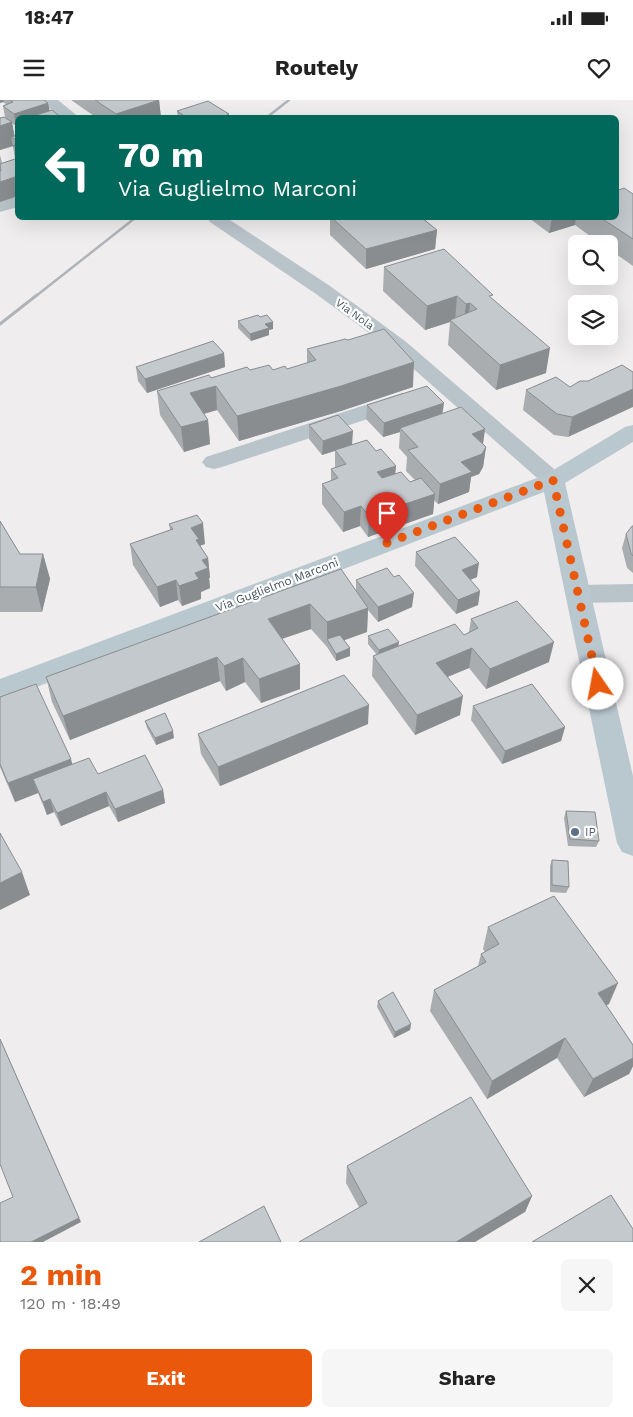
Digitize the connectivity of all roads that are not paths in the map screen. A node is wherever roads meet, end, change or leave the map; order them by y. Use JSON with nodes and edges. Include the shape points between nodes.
{"nodes":[{"id":1,"x":53,"y":101,"type":"edge"},
{"id":2,"x":69,"y":115,"type":"edge"},
{"id":3,"x":15,"y":203,"type":"edge"},
{"id":4,"x":0,"y":207,"type":"edge"},
{"id":5,"x":219,"y":220,"type":"edge"},
{"id":6,"x":430,"y":391,"type":"junction"},
{"id":7,"x":633,"y":432,"type":"edge"},
{"id":8,"x":214,"y":462,"type":"dead end"},
{"id":9,"x":553,"y":480,"type":"junction"},
{"id":10,"x":633,"y":593,"type":"edge"},
{"id":11,"x":578,"y":594,"type":"junction"},
{"id":12,"x":0,"y":690,"type":"edge"},
{"id":13,"x":623,"y":755,"type":"edge"},
{"id":14,"x":633,"y":843,"type":"edge"}],
"edges":[{"from":1,"to":2,"type":"street"},
{"from":3,"to":4,"type":"street"},
{"from":5,"to":6,"type":"street","name":"Via Nola","via":[[398,345]]},
{"from":6,"to":8,"type":"street"},
{"from":6,"to":9,"type":"street","name":"Via Nola"},
{"from":7,"to":9,"type":"street","name":"Via Guglielmo Marconi"},
{"from":9,"to":11,"type":"street"},
{"from":9,"to":12,"type":"street","name":"Via Guglielmo Marconi"},
{"from":10,"to":11,"type":"street"},
{"from":11,"to":13,"type":"street"},
{"from":13,"to":14,"type":"street"}]}
